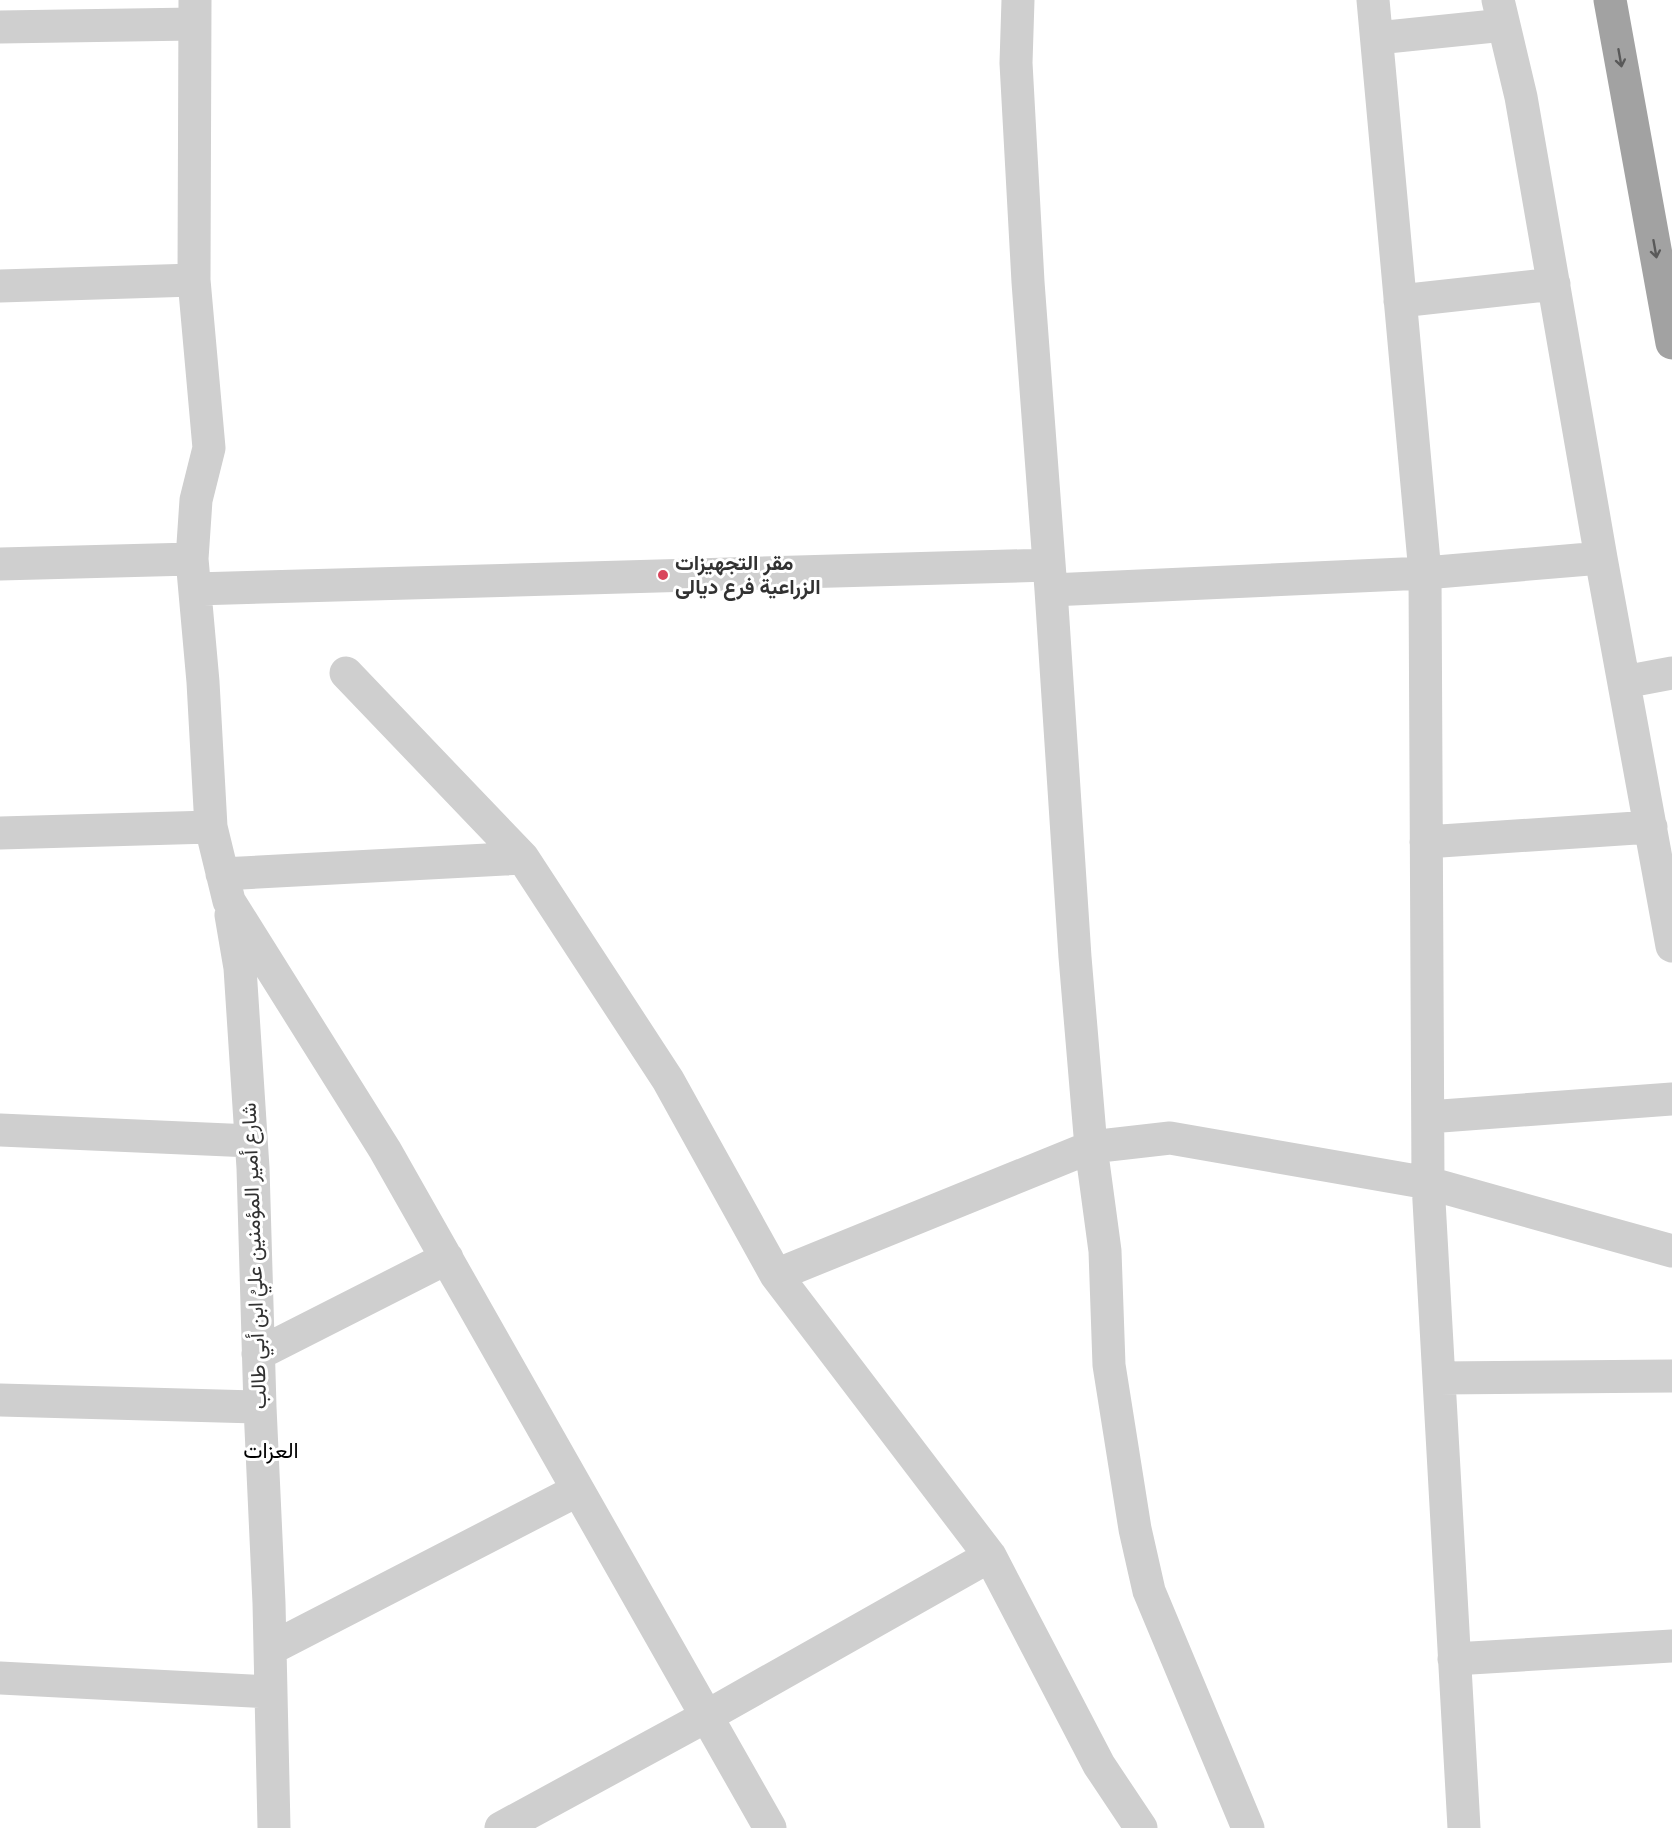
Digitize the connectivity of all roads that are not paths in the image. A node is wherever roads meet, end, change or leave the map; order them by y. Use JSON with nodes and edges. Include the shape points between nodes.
{"nodes":[{"id":1,"x":1018,"y":0,"type":"edge"},
{"id":2,"x":1373,"y":0,"type":"edge"},
{"id":3,"x":1610,"y":0,"type":"edge"},
{"id":4,"x":195,"y":12,"type":"edge"},
{"id":5,"x":1501,"y":13,"type":"edge"},
{"id":6,"x":0,"y":27,"type":"edge"},
{"id":7,"x":1377,"y":38,"type":"junction"},
{"id":8,"x":194,"y":280,"type":"junction"},
{"id":9,"x":1554,"y":284,"type":"junction"},
{"id":10,"x":0,"y":286,"type":"edge"},
{"id":11,"x":1400,"y":301,"type":"junction"},
{"id":12,"x":1672,"y":343,"type":"edge"},
{"id":13,"x":1601,"y":558,"type":"junction"},
{"id":14,"x":0,"y":564,"type":"edge"},
{"id":15,"x":1425,"y":573,"type":"junction"},
{"id":16,"x":193,"y":574,"type":"junction"},
{"id":17,"x":1050,"y":578,"type":"junction"},
{"id":18,"x":346,"y":673,"type":"dead end"},
{"id":19,"x":1672,"y":673,"type":"edge"},
{"id":20,"x":1624,"y":682,"type":"junction"},
{"id":21,"x":212,"y":827,"type":"junction"},
{"id":22,"x":1651,"y":827,"type":"junction"},
{"id":23,"x":0,"y":833,"type":"edge"},
{"id":24,"x":1426,"y":842,"type":"junction"},
{"id":25,"x":523,"y":858,"type":"junction"},
{"id":26,"x":226,"y":888,"type":"junction"},
{"id":27,"x":1672,"y":946,"type":"edge"},
{"id":28,"x":1672,"y":1099,"type":"edge"},
{"id":29,"x":1428,"y":1117,"type":"junction"},
{"id":30,"x":0,"y":1130,"type":"edge"},
{"id":31,"x":251,"y":1141,"type":"junction"},
{"id":32,"x":1091,"y":1146,"type":"junction"},
{"id":33,"x":1428,"y":1183,"type":"junction"},
{"id":34,"x":1672,"y":1251,"type":"edge"},
{"id":35,"x":447,"y":1258,"type":"junction"},
{"id":36,"x":776,"y":1275,"type":"junction"},
{"id":37,"x":258,"y":1354,"type":"junction"},
{"id":38,"x":1672,"y":1376,"type":"edge"},
{"id":39,"x":1439,"y":1378,"type":"junction"},
{"id":40,"x":0,"y":1400,"type":"edge"},
{"id":41,"x":260,"y":1407,"type":"junction"},
{"id":42,"x":578,"y":1490,"type":"junction"},
{"id":43,"x":990,"y":1556,"type":"junction"},
{"id":44,"x":1672,"y":1646,"type":"edge"},
{"id":45,"x":270,"y":1648,"type":"junction"},
{"id":46,"x":1454,"y":1659,"type":"junction"},
{"id":47,"x":0,"y":1678,"type":"edge"},
{"id":48,"x":271,"y":1692,"type":"junction"},
{"id":49,"x":707,"y":1716,"type":"junction"},
{"id":50,"x":274,"y":1828,"type":"edge"},
{"id":51,"x":501,"y":1828,"type":"edge"},
{"id":52,"x":770,"y":1828,"type":"edge"},
{"id":53,"x":1142,"y":1828,"type":"edge"},
{"id":54,"x":1248,"y":1828,"type":"edge"},
{"id":55,"x":1464,"y":1828,"type":"edge"}],
"edges":[{"from":1,"to":17,"type":"street","via":[[1016,63],[1027,270]]},
{"from":2,"to":7,"type":"street"},
{"from":3,"to":12,"type":"highway","one_way":true},
{"from":4,"to":6,"type":"street"},
{"from":4,"to":8,"type":"street","name":"شارع أمير المؤمنين عليُ ابن أبي طالب"},
{"from":5,"to":7,"type":"street"},
{"from":5,"to":9,"type":"street","via":[[1521,97]]},
{"from":7,"to":11,"type":"street"},
{"from":8,"to":10,"type":"street"},
{"from":8,"to":16,"type":"street","name":"شارع أمير المؤمنين عليُ ابن أبي طالب","via":[[208,448],[196,500]]},
{"from":9,"to":11,"type":"street"},
{"from":9,"to":13,"type":"street"},
{"from":11,"to":15,"type":"street"},
{"from":13,"to":15,"type":"street"},
{"from":13,"to":20,"type":"street"},
{"from":14,"to":16,"type":"street"},
{"from":15,"to":17,"type":"street"},
{"from":15,"to":24,"type":"street"},
{"from":16,"to":17,"type":"street"},
{"from":16,"to":21,"type":"street","name":"شارع أمير المؤمنين عليُ ابن أبي طالب"},
{"from":17,"to":32,"type":"street"},
{"from":18,"to":25,"type":"street"},
{"from":19,"to":20,"type":"street"},
{"from":20,"to":22,"type":"street"},
{"from":21,"to":23,"type":"street"},
{"from":21,"to":26,"type":"street","name":"شارع أمير المؤمنين عليُ ابن أبي طالب"},
{"from":22,"to":24,"type":"street"},
{"from":22,"to":27,"type":"street"},
{"from":24,"to":29,"type":"street"},
{"from":25,"to":26,"type":"street"},
{"from":25,"to":36,"type":"street","via":[[668,1080]]},
{"from":26,"to":31,"type":"street","name":"شارع أمير المؤمنين عليُ ابن أبي طالب","via":[[240,968]]},
{"from":26,"to":35,"type":"street"},
{"from":28,"to":29,"type":"street"},
{"from":29,"to":33,"type":"street"},
{"from":30,"to":31,"type":"street"},
{"from":31,"to":37,"type":"street","name":"شارع أمير المؤمنين عليُ ابن أبي طالب"},
{"from":32,"to":33,"type":"street","via":[[1170,1138]]},
{"from":32,"to":36,"type":"street"},
{"from":32,"to":54,"type":"street","via":[[1105,1251],[1109,1365],[1137,1539],[1149,1591]]},
{"from":33,"to":34,"type":"street"},
{"from":33,"to":39,"type":"street"},
{"from":35,"to":37,"type":"street"},
{"from":35,"to":42,"type":"street"},
{"from":36,"to":43,"type":"street"},
{"from":37,"to":41,"type":"street","name":"شارع أمير المؤمنين عليُ ابن أبي طالب"},
{"from":38,"to":39,"type":"street"},
{"from":39,"to":46,"type":"street"},
{"from":40,"to":41,"type":"street"},
{"from":41,"to":45,"type":"street","name":"شارع أمير المؤمنين عليُ ابن أبي طالب"},
{"from":42,"to":45,"type":"street"},
{"from":42,"to":49,"type":"street"},
{"from":43,"to":49,"type":"street"},
{"from":43,"to":53,"type":"street","via":[[1099,1765]]},
{"from":44,"to":46,"type":"street"},
{"from":45,"to":48,"type":"street","name":"شارع أمير المؤمنين عليُ ابن أبي طالب"},
{"from":46,"to":55,"type":"street"},
{"from":47,"to":48,"type":"street"},
{"from":48,"to":50,"type":"street","name":"شارع أمير المؤمنين عليُ ابن أبي طالب"},
{"from":49,"to":51,"type":"street"},
{"from":49,"to":52,"type":"street"}]}
